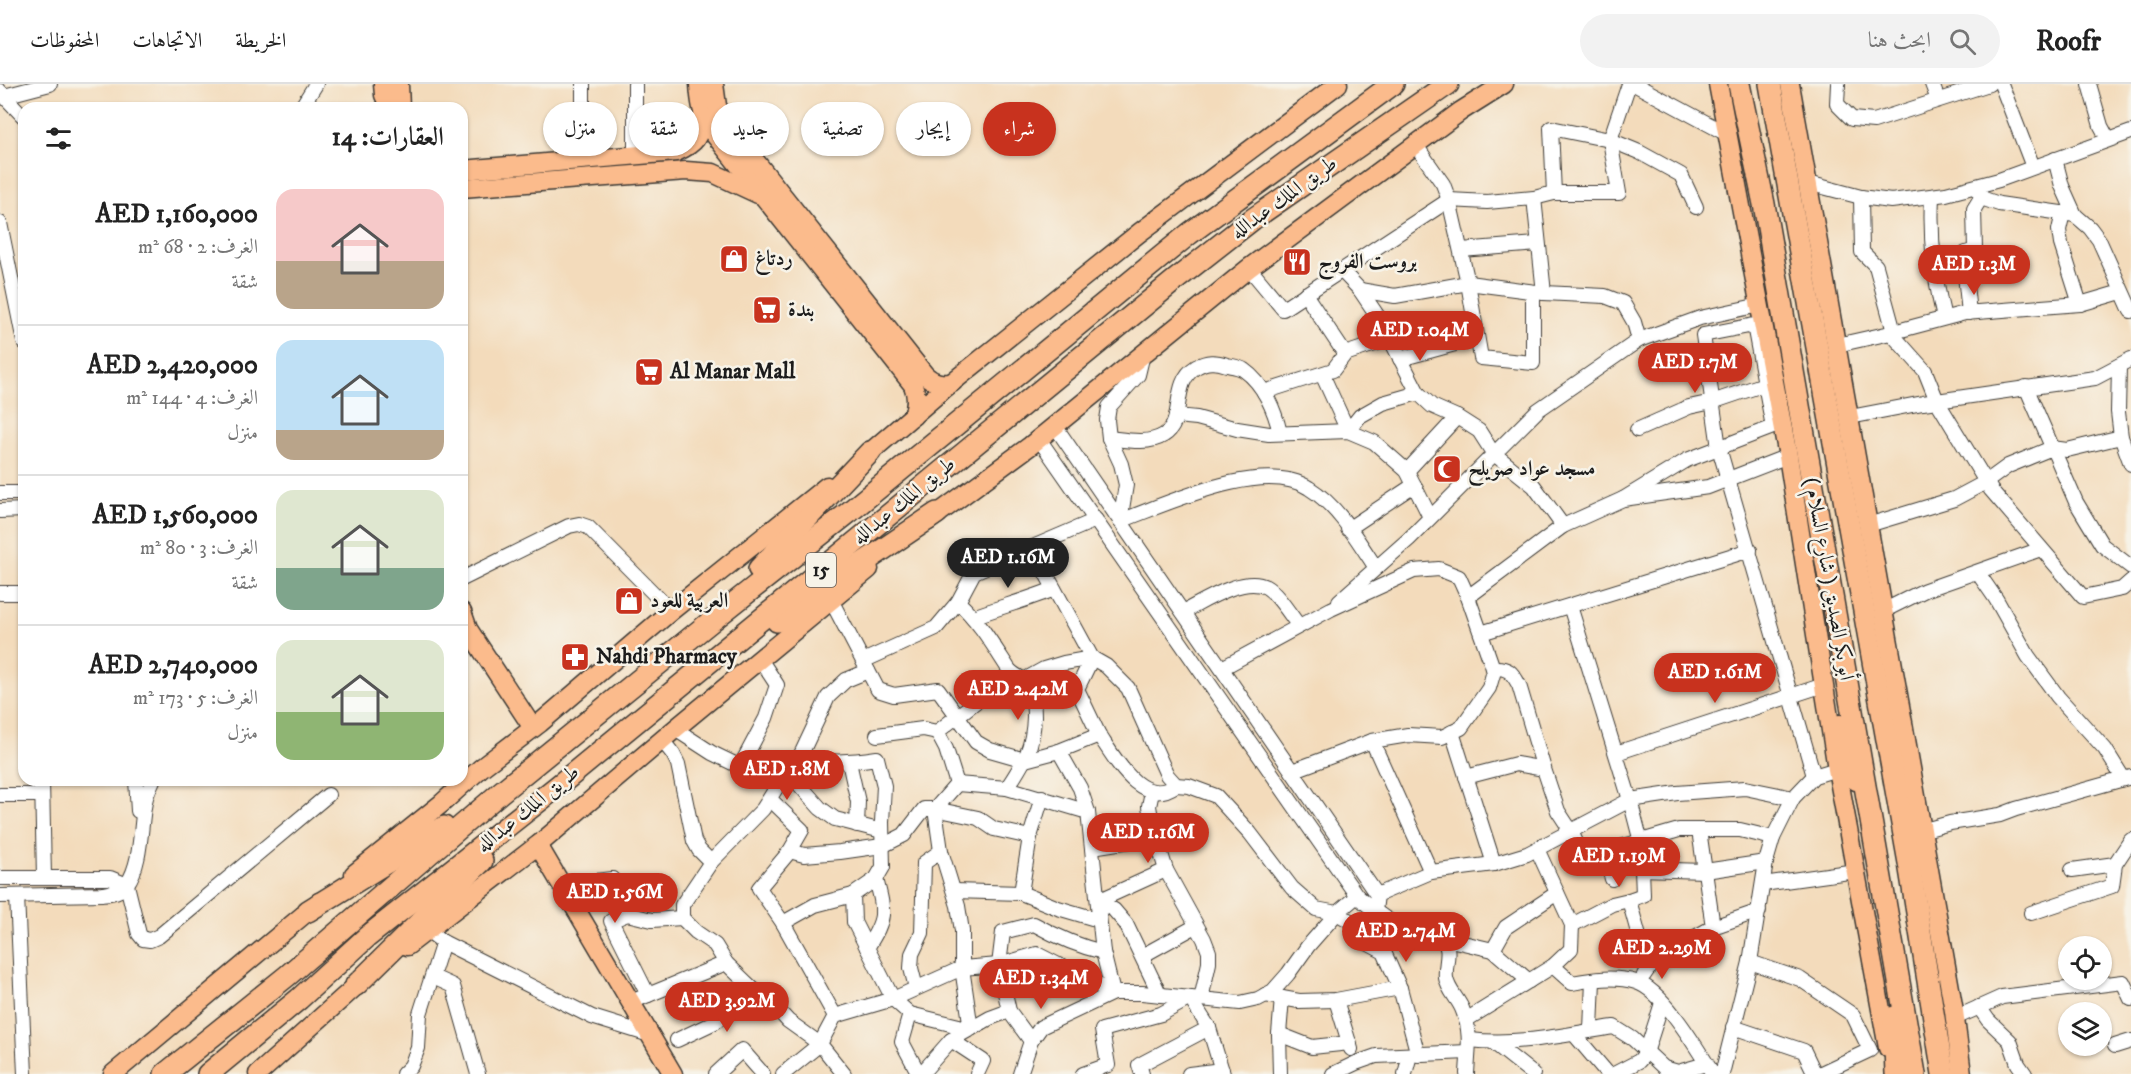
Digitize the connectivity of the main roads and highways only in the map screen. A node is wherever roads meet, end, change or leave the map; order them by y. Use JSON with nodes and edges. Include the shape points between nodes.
{"nodes":[{"id":1,"x":383,"y":84,"type":"edge"},
{"id":2,"x":399,"y":84,"type":"edge"},
{"id":3,"x":699,"y":84,"type":"edge"},
{"id":4,"x":714,"y":84,"type":"edge"},
{"id":5,"x":1338,"y":84,"type":"edge"},
{"id":6,"x":1393,"y":84,"type":"edge"},
{"id":7,"x":1448,"y":84,"type":"edge"},
{"id":8,"x":1504,"y":84,"type":"edge"},
{"id":9,"x":1718,"y":84,"type":"edge"},
{"id":10,"x":1739,"y":84,"type":"edge"},
{"id":11,"x":1784,"y":86,"type":"edge"},
{"id":12,"x":387,"y":102,"type":"edge"},
{"id":13,"x":400,"y":102,"type":"edge"},
{"id":14,"x":703,"y":116,"type":"junction"},
{"id":15,"x":468,"y":170,"type":"edge"},
{"id":16,"x":468,"y":188,"type":"edge"},
{"id":17,"x":764,"y":197,"type":"junction"},
{"id":18,"x":952,"y":383,"type":"junction"},
{"id":19,"x":913,"y":416,"type":"junction"},
{"id":20,"x":870,"y":452,"type":"junction"},
{"id":21,"x":938,"y":513,"type":"junction"},
{"id":22,"x":1883,"y":616,"type":"junction"},
{"id":23,"x":709,"y":622,"type":"junction"},
{"id":24,"x":1815,"y":626,"type":"junction"},
{"id":25,"x":469,"y":642,"type":"edge"},
{"id":26,"x":669,"y":693,"type":"junction"},
{"id":27,"x":533,"y":728,"type":"junction"},
{"id":28,"x":468,"y":780,"type":"edge"},
{"id":29,"x":461,"y":786,"type":"edge"},
{"id":30,"x":558,"y":786,"type":"junction"},
{"id":31,"x":501,"y":792,"type":"junction"},
{"id":32,"x":538,"y":844,"type":"junction"},
{"id":33,"x":1909,"y":863,"type":"junction"},
{"id":34,"x":1879,"y":870,"type":"junction"},
{"id":35,"x":308,"y":911,"type":"junction"},
{"id":36,"x":1921,"y":934,"type":"junction"},
{"id":37,"x":1891,"y":939,"type":"junction"},
{"id":38,"x":356,"y":985,"type":"junction"},
{"id":39,"x":112,"y":1074,"type":"edge"},
{"id":40,"x":165,"y":1074,"type":"edge"},
{"id":41,"x":208,"y":1074,"type":"edge"},
{"id":42,"x":258,"y":1074,"type":"edge"},
{"id":43,"x":673,"y":1074,"type":"edge"},
{"id":44,"x":1894,"y":1074,"type":"edge"},
{"id":45,"x":1915,"y":1074,"type":"edge"},
{"id":46,"x":1943,"y":1074,"type":"edge"},
{"id":47,"x":1960,"y":1074,"type":"edge"}],
"edges":[{"from":1,"to":12,"type":"main road"},
{"from":2,"to":13,"type":"main road"},
{"from":3,"to":14,"type":"main road"},
{"from":4,"to":18,"type":"main road","via":[[717,106],[726,124],[925,375],[933,382]]},
{"from":5,"to":18,"type":"main road","via":[[1139,233]]},
{"from":6,"to":23,"type":"highway","name":"طريق الملك عبدالله","number":"15","via":[[1189,234]]},
{"from":7,"to":26,"type":"highway","name":"طريق الملك عبدالله","number":"15","via":[[1253,219]]},
{"from":8,"to":21,"type":"main road","via":[[1415,144],[1249,268],[1039,439]]},
{"from":9,"to":24,"type":"main road","via":[[1788,456]]},
{"from":10,"to":34,"type":"highway","name":"( شارع السلام ) أبو بكر الصديق","via":[[1766,216]]},
{"from":11,"to":22,"type":"main road","via":[[1809,183]]},
{"from":11,"to":33,"type":"highway","name":"( شارع السلام ) أبو بكر الصديق"},
{"from":14,"to":15,"type":"main road","via":[[691,146],[676,152]]},
{"from":14,"to":17,"type":"main road"},
{"from":16,"to":17,"type":"main road","via":[[686,171],[713,173]]},
{"from":17,"to":19,"type":"main road","via":[[913,385],[917,403]]},
{"from":18,"to":19,"type":"main road"},
{"from":19,"to":20,"type":"main road"},
{"from":20,"to":23,"type":"highway"},
{"from":20,"to":27,"type":"main road","via":[[671,611]]},
{"from":21,"to":26,"type":"highway"},
{"from":21,"to":32,"type":"main road"},
{"from":22,"to":33,"type":"main road"},
{"from":22,"to":47,"type":"main road","via":[[1954,1018]]},
{"from":23,"to":31,"type":"highway","name":"طريق الملك عبدالله","number":"15"},
{"from":24,"to":34,"type":"main road"},
{"from":24,"to":44,"type":"main road","via":[[1837,769]]},
{"from":25,"to":27,"type":"main road"},
{"from":26,"to":30,"type":"highway","name":"طريق الملك عبدالله","number":"15"},
{"from":27,"to":28,"type":"main road"},
{"from":29,"to":35,"type":"main road"},
{"from":30,"to":38,"type":"highway"},
{"from":30,"to":41,"type":"highway","name":"طريق الملك عبدالله","number":"15","via":[[367,937]]},
{"from":31,"to":35,"type":"highway"},
{"from":31,"to":40,"type":"highway","name":"طريق الملك عبدالله","number":"15","via":[[287,976]]},
{"from":32,"to":38,"type":"main road"},
{"from":32,"to":43,"type":"main road"},
{"from":33,"to":36,"type":"highway","name":"( شارع السلام ) أبو بكر الصديق"},
{"from":34,"to":37,"type":"highway","name":"( شارع السلام ) أبو بكر الصديق"},
{"from":35,"to":39,"type":"main road"},
{"from":36,"to":46,"type":"highway","name":"( شارع السلام ) أبو بكر الصديق"},
{"from":36,"to":47,"type":"main road"},
{"from":37,"to":44,"type":"highway"},
{"from":37,"to":45,"type":"highway","name":"( شارع السلام ) أبو بكر الصديق"},
{"from":38,"to":42,"type":"main road"}]}
